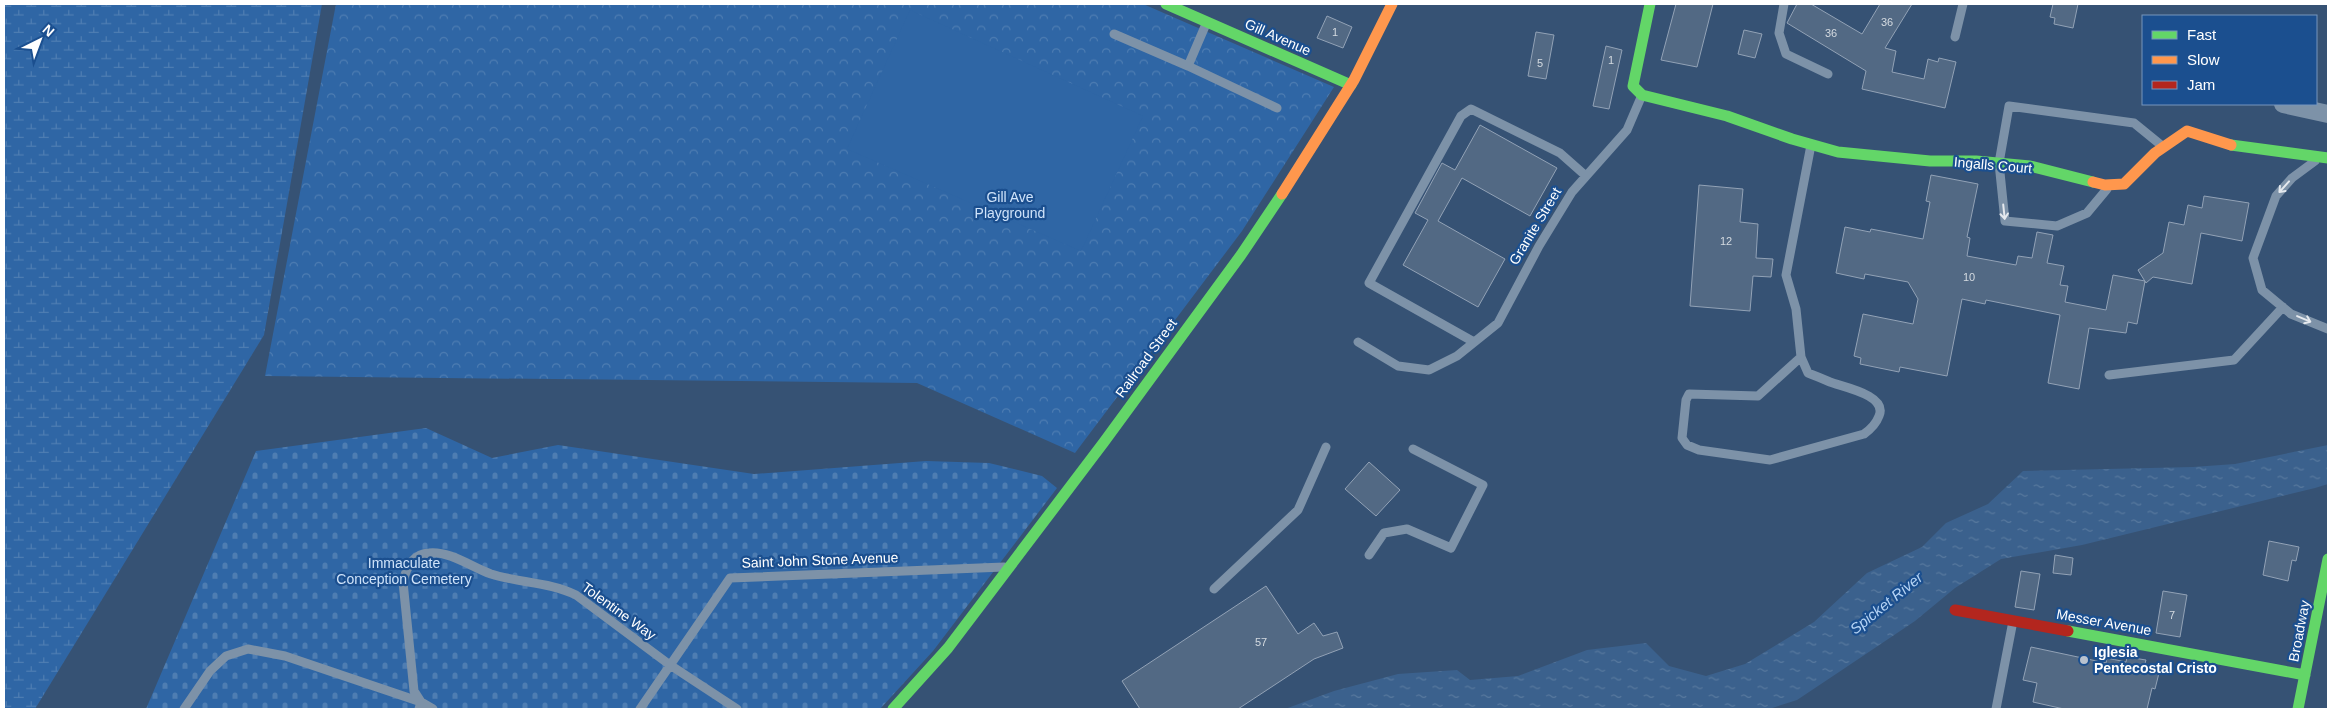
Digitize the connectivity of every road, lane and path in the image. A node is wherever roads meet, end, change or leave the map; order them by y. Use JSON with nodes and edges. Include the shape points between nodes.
{"nodes":[{"id":1,"x":1166,"y":4,"type":"edge"},
{"id":2,"x":1392,"y":4,"type":"edge"},
{"id":3,"x":1650,"y":4,"type":"edge"},
{"id":4,"x":1784,"y":4,"type":"edge"},
{"id":5,"x":1963,"y":4,"type":"edge"},
{"id":6,"x":1207,"y":22,"type":"junction"},
{"id":7,"x":1114,"y":34,"type":"dead end"},
{"id":8,"x":1954,"y":37,"type":"dead end"},
{"id":9,"x":1188,"y":66,"type":"junction"},
{"id":10,"x":1828,"y":74,"type":"dead end"},
{"id":11,"x":1351,"y":85,"type":"junction"},
{"id":12,"x":1642,"y":95,"type":"junction"},
{"id":13,"x":2288,"y":105,"type":"edge"},
{"id":14,"x":1277,"y":108,"type":"dead end"},
{"id":15,"x":2328,"y":114,"type":"edge"},
{"id":16,"x":1812,"y":142,"type":"junction"},
{"id":17,"x":2164,"y":147,"type":"junction"},
{"id":18,"x":2325,"y":157,"type":"edge"},
{"id":19,"x":1999,"y":163,"type":"junction"},
{"id":20,"x":1586,"y":176,"type":"junction"},
{"id":21,"x":2111,"y":184,"type":"junction"},
{"id":22,"x":2283,"y":307,"type":"junction"},
{"id":23,"x":2328,"y":329,"type":"edge"},
{"id":24,"x":1358,"y":342,"type":"dead end"},
{"id":25,"x":1474,"y":342,"type":"junction"},
{"id":26,"x":1801,"y":357,"type":"junction"},
{"id":27,"x":2109,"y":375,"type":"dead end"},
{"id":28,"x":1326,"y":447,"type":"dead end"},
{"id":29,"x":1413,"y":449,"type":"dead end"},
{"id":30,"x":1369,"y":555,"type":"dead end"},
{"id":31,"x":2328,"y":559,"type":"edge"},
{"id":32,"x":1010,"y":567,"type":"junction"},
{"id":33,"x":1214,"y":589,"type":"dead end"},
{"id":34,"x":1955,"y":610,"type":"dead end"},
{"id":35,"x":2013,"y":621,"type":"junction"},
{"id":36,"x":670,"y":665,"type":"junction"},
{"id":37,"x":2306,"y":675,"type":"junction"},
{"id":38,"x":420,"y":705,"type":"edge"},
{"id":39,"x":184,"y":709,"type":"edge"},
{"id":40,"x":433,"y":709,"type":"edge"},
{"id":41,"x":640,"y":709,"type":"edge"},
{"id":42,"x":737,"y":709,"type":"edge"},
{"id":43,"x":893,"y":709,"type":"edge"},
{"id":44,"x":1996,"y":709,"type":"edge"},
{"id":45,"x":2298,"y":709,"type":"edge"}],
"edges":[{"from":1,"to":6,"type":"street","name":"Gill Avenue"},
{"from":2,"to":11,"type":"street","name":"Railroad Street"},
{"from":3,"to":12,"type":"street","via":[[1633,86]]},
{"from":4,"to":10,"type":"lane","via":[[1779,33],[1786,54]]},
{"from":5,"to":8,"type":"lane"},
{"from":6,"to":9,"type":"lane"},
{"from":6,"to":11,"type":"street","name":"Gill Avenue"},
{"from":7,"to":9,"type":"lane"},
{"from":9,"to":14,"type":"lane"},
{"from":11,"to":32,"type":"street","name":"Railroad Street","via":[[1241,255]]},
{"from":12,"to":16,"type":"street","name":"Ingalls Court","via":[[1728,116],[1792,139]]},
{"from":12,"to":20,"type":"lane","name":"Granite Street","via":[[1627,130]]},
{"from":13,"to":15,"type":"street"},
{"from":16,"to":19,"type":"street","name":"Ingalls Court","via":[[1838,152],[1930,162]]},
{"from":16,"to":26,"type":"lane","via":[[1786,275],[1796,309]]},
{"from":17,"to":18,"type":"street","via":[[2186,131],[2232,145]]},
{"from":17,"to":19,"type":"lane","via":[[2134,123],[2009,106]]},
{"from":17,"to":21,"type":"street","via":[[2124,184]]},
{"from":18,"to":22,"type":"lane","one_way":true,"via":[[2292,178],[2276,196],[2253,258],[2262,290]]},
{"from":19,"to":21,"type":"street","name":"Ingalls Court","via":[[2030,166]]},
{"from":19,"to":21,"type":"lane","one_way":true,"via":[[2005,221],[2057,226],[2087,213]]},
{"from":20,"to":25,"type":"lane","name":"Granite Street","via":[[1572,192],[1539,246],[1498,323]]},
{"from":20,"to":25,"type":"lane","via":[[1560,153],[1471,109],[1461,116],[1369,283]]},
{"from":22,"to":23,"type":"lane","one_way":true,"via":[[2291,314]]},
{"from":22,"to":27,"type":"lane","via":[[2234,360]]},
{"from":24,"to":25,"type":"lane","name":"Granite Street","via":[[1398,366],[1429,370],[1457,356]]},
{"from":26,"to":26,"type":"lane","via":[[1808,373],[1862,392],[1880,406],[1872,429],[1770,460],[1699,450],[1684,442],[1689,394],[1758,396]]},
{"from":28,"to":33,"type":"lane","via":[[1298,510]]},
{"from":29,"to":30,"type":"lane","via":[[1483,485],[1452,548],[1407,529],[1384,533]]},
{"from":31,"to":37,"type":"street","name":"Broadway"},
{"from":32,"to":36,"type":"lane","name":"Saint John Stone Avenue","via":[[730,578]]},
{"from":32,"to":43,"type":"street","name":"Railroad Street","via":[[948,648]]},
{"from":34,"to":35,"type":"street","name":"Messer Avenue"},
{"from":35,"to":37,"type":"street","name":"Messer Avenue"},
{"from":35,"to":44,"type":"lane"},
{"from":36,"to":38,"type":"lane","name":"Tolentine Way","via":[[576,595],[560,588],[518,582],[439,553],[427,553],[406,568],[402,582],[410,664],[414,691]]},
{"from":36,"to":41,"type":"lane","name":"Saint John Stone Avenue"},
{"from":36,"to":42,"type":"lane","name":"Tolentine Way"},
{"from":37,"to":45,"type":"street","name":"Broadway"},
{"from":38,"to":39,"type":"lane","via":[[285,656],[248,649],[226,656],[210,672]]},
{"from":38,"to":40,"type":"lane"}]}
